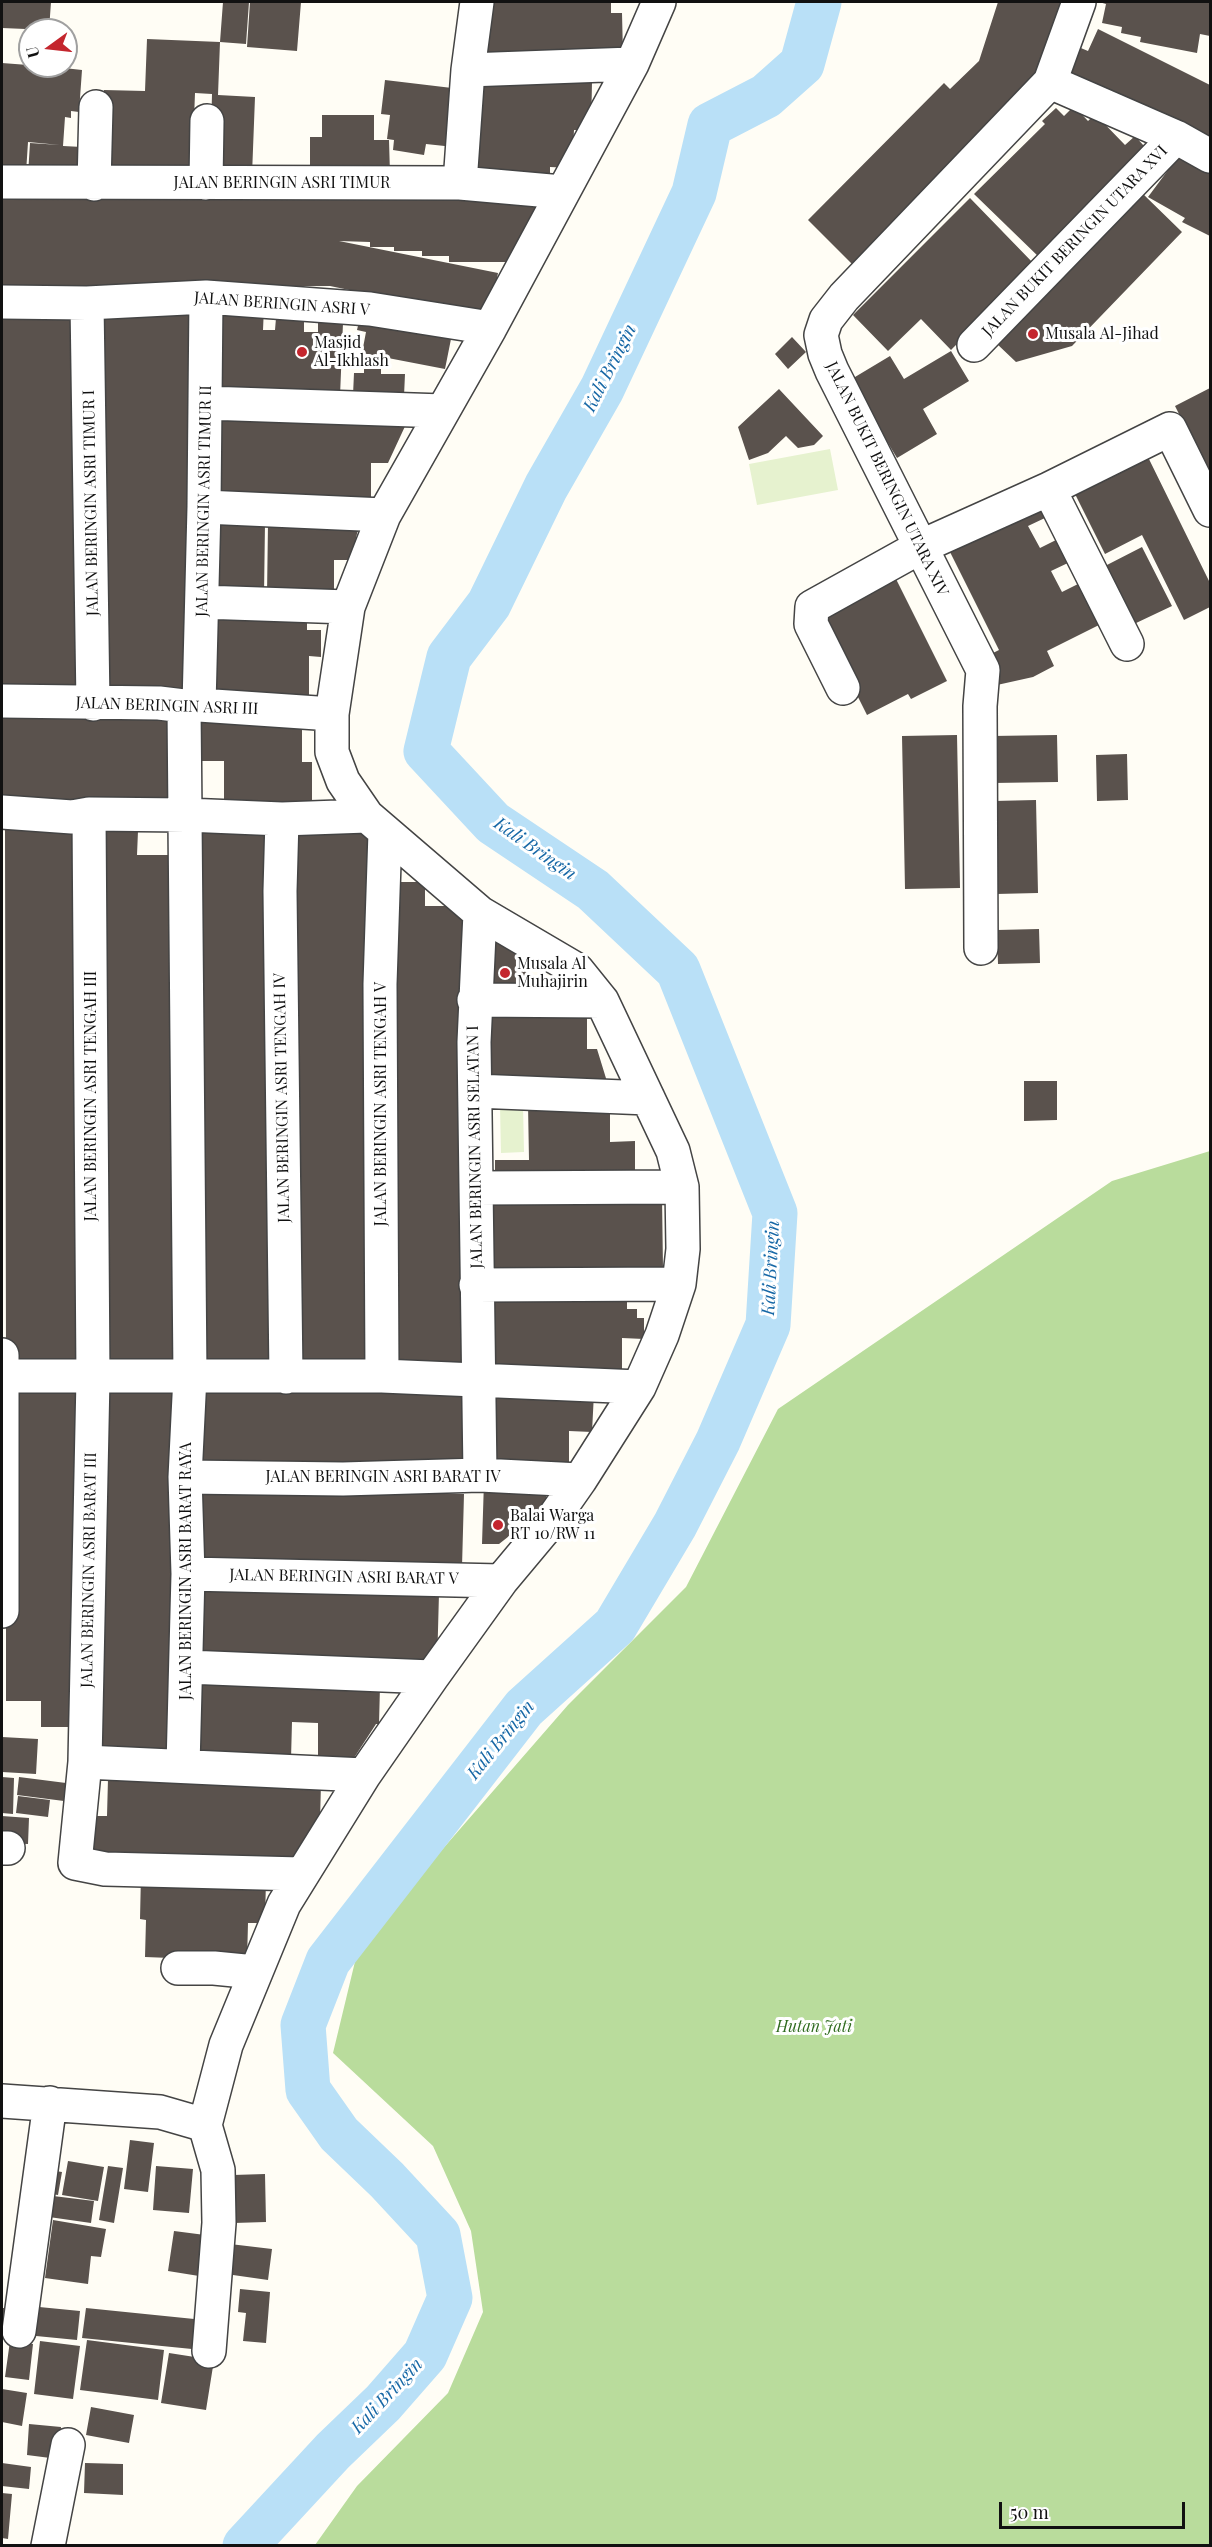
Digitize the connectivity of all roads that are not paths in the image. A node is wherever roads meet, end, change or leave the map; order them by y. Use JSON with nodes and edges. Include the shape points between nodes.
{"nodes":[{"id":1,"x":477,"y":2,"type":"edge"},
{"id":2,"x":659,"y":2,"type":"edge"},
{"id":3,"x":1079,"y":2,"type":"edge"},
{"id":4,"x":632,"y":64,"type":"junction"},
{"id":5,"x":468,"y":70,"type":"junction"},
{"id":6,"x":1050,"y":82,"type":"junction"},
{"id":7,"x":96,"y":107,"type":"dead end"},
{"id":8,"x":207,"y":121,"type":"dead end"},
{"id":9,"x":1176,"y":137,"type":"junction"},
{"id":10,"x":1210,"y":156,"type":"edge"},
{"id":11,"x":2,"y":182,"type":"edge"},
{"id":12,"x":206,"y":183,"type":"junction"},
{"id":13,"x":460,"y":183,"type":"junction"},
{"id":14,"x":94,"y":184,"type":"junction"},
{"id":15,"x":562,"y":192,"type":"junction"},
{"id":16,"x":206,"y":297,"type":"junction"},
{"id":17,"x":2,"y":302,"type":"edge"},
{"id":18,"x":87,"y":303,"type":"junction"},
{"id":19,"x":490,"y":328,"type":"junction"},
{"id":20,"x":974,"y":345,"type":"dead end"},
{"id":21,"x":206,"y":403,"type":"junction"},
{"id":22,"x":443,"y":411,"type":"junction"},
{"id":23,"x":1049,"y":489,"type":"junction"},
{"id":24,"x":204,"y":507,"type":"junction"},
{"id":25,"x":1210,"y":510,"type":"edge"},
{"id":26,"x":384,"y":515,"type":"junction"},
{"id":27,"x":920,"y":547,"type":"junction"},
{"id":28,"x":202,"y":602,"type":"junction"},
{"id":29,"x":348,"y":607,"type":"junction"},
{"id":30,"x":1127,"y":644,"type":"dead end"},
{"id":31,"x":843,"y":688,"type":"dead end"},
{"id":32,"x":2,"y":701,"type":"edge"},
{"id":33,"x":93,"y":704,"type":"junction"},
{"id":34,"x":192,"y":705,"type":"junction"},
{"id":35,"x":332,"y":714,"type":"junction"},
{"id":36,"x":2,"y":812,"type":"edge"},
{"id":37,"x":88,"y":814,"type":"junction"},
{"id":38,"x":186,"y":815,"type":"junction"},
{"id":39,"x":282,"y":819,"type":"junction"},
{"id":40,"x":376,"y":824,"type":"junction"},
{"id":41,"x":480,"y":914,"type":"junction"},
{"id":42,"x":981,"y":948,"type":"dead end"},
{"id":43,"x":474,"y":1000,"type":"junction"},
{"id":44,"x":602,"y":1001,"type":"junction"},
{"id":45,"x":475,"y":1091,"type":"junction"},
{"id":46,"x":648,"y":1098,"type":"junction"},
{"id":47,"x":682,"y":1187,"type":"junction"},
{"id":48,"x":476,"y":1188,"type":"junction"},
{"id":49,"x":680,"y":1284,"type":"junction"},
{"id":50,"x":476,"y":1285,"type":"junction"},
{"id":51,"x":2,"y":1366,"type":"edge"},
{"id":52,"x":190,"y":1376,"type":"junction"},
{"id":53,"x":286,"y":1377,"type":"junction"},
{"id":54,"x":382,"y":1377,"type":"junction"},
{"id":55,"x":93,"y":1378,"type":"junction"},
{"id":56,"x":477,"y":1380,"type":"junction"},
{"id":57,"x":639,"y":1387,"type":"junction"},
{"id":58,"x":480,"y":1475,"type":"junction"},
{"id":59,"x":185,"y":1477,"type":"junction"},
{"id":60,"x":580,"y":1480,"type":"junction"},
{"id":61,"x":188,"y":1574,"type":"junction"},
{"id":62,"x":501,"y":1581,"type":"junction"},
{"id":63,"x":2,"y":1611,"type":"edge"},
{"id":64,"x":187,"y":1667,"type":"junction"},
{"id":65,"x":432,"y":1677,"type":"junction"},
{"id":66,"x":85,"y":1762,"type":"junction"},
{"id":67,"x":183,"y":1766,"type":"junction"},
{"id":68,"x":364,"y":1775,"type":"junction"},
{"id":69,"x":301,"y":1874,"type":"junction"},
{"id":70,"x":178,"y":1968,"type":"dead end"},
{"id":71,"x":255,"y":1972,"type":"junction"},
{"id":72,"x":2,"y":2101,"type":"edge"},
{"id":73,"x":50,"y":2103,"type":"junction"},
{"id":74,"x":205,"y":2125,"type":"junction"},
{"id":75,"x":19,"y":2331,"type":"dead end"},
{"id":76,"x":209,"y":2351,"type":"dead end"},
{"id":77,"x":68,"y":2445,"type":"dead end"},
{"id":78,"x":48,"y":2546,"type":"edge"}],
"edges":[{"from":1,"to":5,"type":"street"},
{"from":2,"to":4,"type":"street"},
{"from":3,"to":6,"type":"street"},
{"from":4,"to":5,"type":"street"},
{"from":4,"to":15,"type":"street"},
{"from":5,"to":13,"type":"street"},
{"from":6,"to":9,"type":"street"},
{"from":6,"to":27,"type":"street","name":"JALAN BUKIT BERINGIN UTARA XIV","via":[[844,297],[826,320],[821,335],[832,371]]},
{"from":7,"to":14,"type":"street"},
{"from":8,"to":12,"type":"street"},
{"from":9,"to":10,"type":"street"},
{"from":9,"to":20,"type":"street","name":"JALAN BUKIT BERINGIN UTARA XVI"},
{"from":11,"to":14,"type":"street","name":"JALAN BERINGIN ASRI TIMUR"},
{"from":12,"to":13,"type":"street","name":"JALAN BERINGIN ASRI TIMUR"},
{"from":12,"to":14,"type":"street","name":"JALAN BERINGIN ASRI TIMUR"},
{"from":13,"to":15,"type":"street","name":"JALAN BERINGIN ASRI TIMUR"},
{"from":15,"to":19,"type":"street"},
{"from":16,"to":18,"type":"street","name":"JALAN BERINGIN ASRI V"},
{"from":16,"to":19,"type":"street","name":"JALAN BERINGIN ASRI V","via":[[369,309]]},
{"from":16,"to":21,"type":"street","name":"JALAN BERINGIN ASRI TIMUR II"},
{"from":17,"to":18,"type":"street","name":"JALAN BERINGIN ASRI V"},
{"from":18,"to":33,"type":"street","name":"JALAN BERINGIN ASRI TIMUR I"},
{"from":19,"to":22,"type":"street"},
{"from":21,"to":22,"type":"street"},
{"from":21,"to":24,"type":"street","name":"JALAN BERINGIN ASRI TIMUR II"},
{"from":22,"to":26,"type":"street"},
{"from":23,"to":25,"type":"street","via":[[1170,429]]},
{"from":23,"to":27,"type":"street"},
{"from":23,"to":30,"type":"street"},
{"from":24,"to":26,"type":"street"},
{"from":24,"to":28,"type":"street","name":"JALAN BERINGIN ASRI TIMUR II"},
{"from":26,"to":29,"type":"street"},
{"from":27,"to":31,"type":"street","via":[[812,607],[811,624]]},
{"from":27,"to":42,"type":"street","name":"JALAN BUKIT BERINGIN UTARA XIV","via":[[983,670]]},
{"from":28,"to":29,"type":"street"},
{"from":28,"to":34,"type":"street","name":"JALAN BERINGIN ASRI TIMUR II"},
{"from":29,"to":35,"type":"street"},
{"from":32,"to":33,"type":"street","name":"JALAN BERINGIN ASRI III"},
{"from":33,"to":34,"type":"street","name":"JALAN BERINGIN ASRI III"},
{"from":34,"to":35,"type":"street","name":"JALAN BERINGIN ASRI III"},
{"from":34,"to":38,"type":"street","name":"JALAN BERINGIN ASRI TIMUR II"},
{"from":35,"to":40,"type":"street","via":[[332,752],[336,764],[343,781]]},
{"from":36,"to":37,"type":"street","via":[[72,817]]},
{"from":37,"to":38,"type":"street"},
{"from":37,"to":55,"type":"street","name":"JALAN BERINGIN ASRI TENGAH III"},
{"from":38,"to":39,"type":"street"},
{"from":38,"to":52,"type":"street","name":"JALAN BERINGIN ASRI BARAT RAYA"},
{"from":39,"to":40,"type":"street"},
{"from":39,"to":53,"type":"street","name":"JALAN BERINGIN ASRI TENGAH IV"},
{"from":40,"to":41,"type":"street"},
{"from":40,"to":54,"type":"street","name":"JALAN BERINGIN ASRI TENGAH V"},
{"from":41,"to":43,"type":"street","name":"JALAN BERINGIN ASRI SELATAN I"},
{"from":41,"to":44,"type":"street","via":[[577,970]]},
{"from":43,"to":44,"type":"street"},
{"from":43,"to":45,"type":"street","name":"JALAN BERINGIN ASRI SELATAN I"},
{"from":44,"to":46,"type":"street"},
{"from":45,"to":46,"type":"street"},
{"from":45,"to":48,"type":"street","name":"JALAN BERINGIN ASRI SELATAN I"},
{"from":46,"to":47,"type":"street","via":[[673,1151]]},
{"from":47,"to":48,"type":"street"},
{"from":47,"to":49,"type":"street"},
{"from":48,"to":50,"type":"street","name":"JALAN BERINGIN ASRI SELATAN I"},
{"from":49,"to":50,"type":"street"},
{"from":49,"to":57,"type":"street"},
{"from":50,"to":56,"type":"street","name":"JALAN BERINGIN ASRI SELATAN I"},
{"from":51,"to":55,"type":"street"},
{"from":51,"to":63,"type":"street"},
{"from":52,"to":53,"type":"street"},
{"from":52,"to":55,"type":"street"},
{"from":52,"to":59,"type":"street","name":"JALAN BERINGIN ASRI BARAT RAYA"},
{"from":53,"to":54,"type":"street"},
{"from":54,"to":56,"type":"street"},
{"from":55,"to":66,"type":"street","name":"JALAN BERINGIN ASRI BARAT III"},
{"from":56,"to":57,"type":"street"},
{"from":56,"to":58,"type":"street","name":"JALAN BERINGIN ASRI SELATAN I"},
{"from":57,"to":60,"type":"street"},
{"from":58,"to":59,"type":"street","name":"JALAN BERINGIN ASRI BARAT IV","via":[[343,1479]]},
{"from":58,"to":60,"type":"street","name":"JALAN BERINGIN ASRI BARAT IV"},
{"from":59,"to":61,"type":"street","name":"JALAN BERINGIN ASRI BARAT RAYA"},
{"from":60,"to":62,"type":"street"},
{"from":61,"to":62,"type":"street","name":"JALAN BERINGIN ASRI BARAT V"},
{"from":61,"to":64,"type":"street","name":"JALAN BERINGIN ASRI BARAT RAYA"},
{"from":62,"to":65,"type":"street"},
{"from":64,"to":65,"type":"street"},
{"from":64,"to":67,"type":"street","name":"JALAN BERINGIN ASRI BARAT RAYA"},
{"from":65,"to":68,"type":"street"},
{"from":66,"to":67,"type":"street"},
{"from":66,"to":69,"type":"street","name":"JALAN BERINGIN ASRI BARAT III","via":[[75,1863],[105,1869]]},
{"from":67,"to":68,"type":"street"},
{"from":68,"to":69,"type":"street"},
{"from":69,"to":71,"type":"street"},
{"from":70,"to":71,"type":"street"},
{"from":71,"to":74,"type":"street","via":[[226,2045]]},
{"from":72,"to":73,"type":"street"},
{"from":73,"to":74,"type":"street","via":[[160,2112]]},
{"from":73,"to":75,"type":"street"},
{"from":74,"to":76,"type":"street","via":[[218,2170],[219,2223]]},
{"from":77,"to":78,"type":"street"}]}
